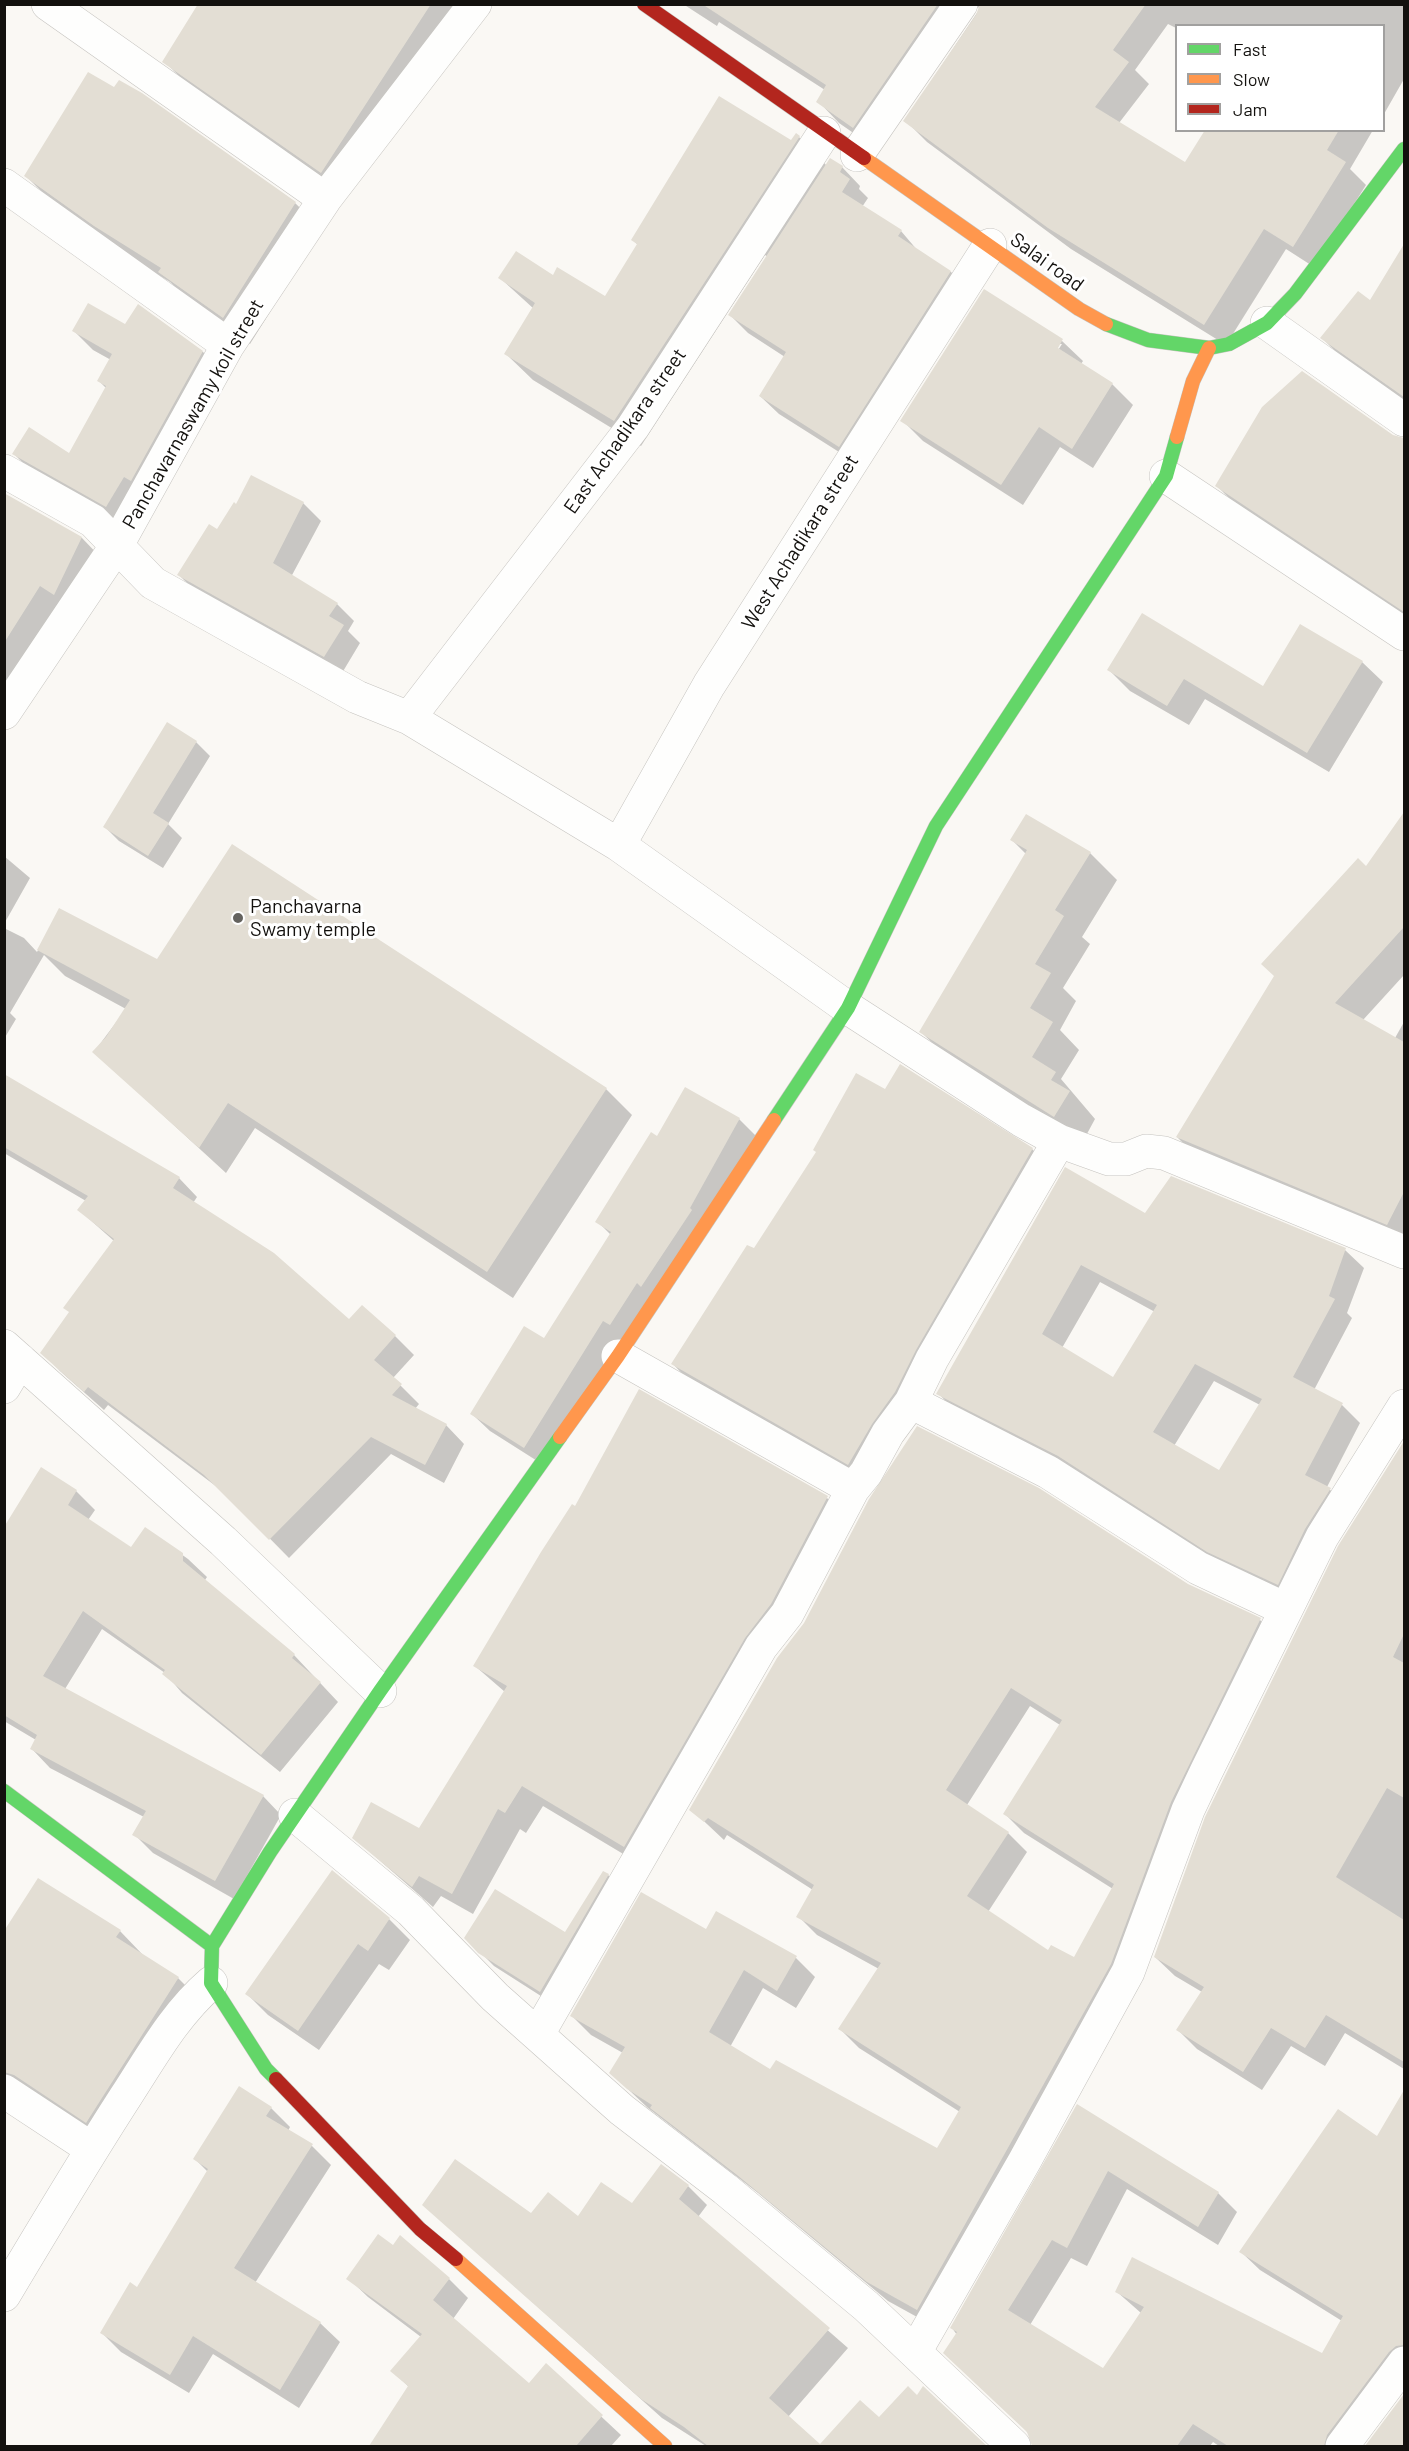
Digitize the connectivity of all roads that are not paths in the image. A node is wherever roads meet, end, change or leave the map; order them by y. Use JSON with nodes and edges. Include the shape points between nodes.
{"nodes":[{"id":1,"x":48,"y":4,"type":"edge"},
{"id":2,"x":475,"y":4,"type":"edge"},
{"id":3,"x":644,"y":4,"type":"edge"},
{"id":4,"x":961,"y":4,"type":"edge"},
{"id":5,"x":824,"y":133,"type":"junction"},
{"id":6,"x":857,"y":155,"type":"junction"},
{"id":7,"x":1401,"y":161,"type":"edge"},
{"id":8,"x":4,"y":185,"type":"edge"},
{"id":9,"x":324,"y":199,"type":"junction"},
{"id":10,"x":990,"y":245,"type":"junction"},
{"id":11,"x":1267,"y":323,"type":"junction"},
{"id":12,"x":228,"y":345,"type":"junction"},
{"id":13,"x":1209,"y":348,"type":"junction"},
{"id":14,"x":1404,"y":420,"type":"edge"},
{"id":15,"x":4,"y":471,"type":"edge"},
{"id":16,"x":1166,"y":477,"type":"junction"},
{"id":17,"x":117,"y":545,"type":"junction"},
{"id":18,"x":1404,"y":634,"type":"edge"},
{"id":19,"x":4,"y":713,"type":"edge"},
{"id":20,"x":409,"y":718,"type":"junction"},
{"id":21,"x":620,"y":845,"type":"junction"},
{"id":22,"x":848,"y":1008,"type":"junction"},
{"id":23,"x":1059,"y":1141,"type":"junction"},
{"id":24,"x":1404,"y":1252,"type":"edge"},
{"id":25,"x":13,"y":1353,"type":"edge"},
{"id":26,"x":618,"y":1356,"type":"junction"},
{"id":27,"x":4,"y":1388,"type":"edge"},
{"id":28,"x":911,"y":1402,"type":"junction"},
{"id":29,"x":1404,"y":1406,"type":"edge"},
{"id":30,"x":854,"y":1489,"type":"junction"},
{"id":31,"x":1285,"y":1609,"type":"junction"},
{"id":32,"x":380,"y":1691,"type":"junction"},
{"id":33,"x":4,"y":1791,"type":"edge"},
{"id":34,"x":295,"y":1815,"type":"junction"},
{"id":35,"x":212,"y":1946,"type":"junction"},
{"id":36,"x":211,"y":1983,"type":"junction"},
{"id":37,"x":538,"y":2034,"type":"junction"},
{"id":38,"x":4,"y":2091,"type":"edge"},
{"id":39,"x":92,"y":2149,"type":"junction"},
{"id":40,"x":5,"y":2294,"type":"edge"},
{"id":41,"x":915,"y":2352,"type":"junction"},
{"id":42,"x":1404,"y":2363,"type":"edge"},
{"id":43,"x":665,"y":2446,"type":"edge"},
{"id":44,"x":1014,"y":2446,"type":"edge"},
{"id":45,"x":1341,"y":2446,"type":"edge"}],
"edges":[{"from":1,"to":9,"type":"street"},
{"from":2,"to":9,"type":"street","name":"Panchavarnaswamy koil street"},
{"from":3,"to":5,"type":"main road","name":"Salai road"},
{"from":4,"to":6,"type":"street"},
{"from":5,"to":6,"type":"main road","name":"Salai road"},
{"from":5,"to":20,"type":"street","name":"East Achadikara street","via":[[633,427]]},
{"from":6,"to":10,"type":"main road","name":"Salai road"},
{"from":7,"to":11,"type":"main road","name":"Salai road","via":[[1295,294]]},
{"from":8,"to":12,"type":"street"},
{"from":9,"to":12,"type":"street","name":"Panchavarnaswamy koil street"},
{"from":10,"to":13,"type":"main road","name":"Salai road","via":[[1079,309],[1111,327],[1148,340]]},
{"from":10,"to":21,"type":"street","name":"West Achadikara street","via":[[709,685]]},
{"from":11,"to":13,"type":"main road","name":"Salai road","via":[[1229,344]]},
{"from":11,"to":14,"type":"street"},
{"from":12,"to":17,"type":"street","name":"Panchavarnaswamy koil street"},
{"from":13,"to":16,"type":"main road","via":[[1193,381]]},
{"from":15,"to":17,"type":"street","via":[[93,521]]},
{"from":16,"to":18,"type":"street"},
{"from":16,"to":22,"type":"main road","via":[[936,826]]},
{"from":17,"to":19,"type":"street","name":"Panchavarnaswamy koil street"},
{"from":17,"to":20,"type":"street","via":[[153,583],[357,697]]},
{"from":20,"to":21,"type":"street"},
{"from":21,"to":22,"type":"street"},
{"from":22,"to":23,"type":"street"},
{"from":22,"to":26,"type":"main road"},
{"from":23,"to":24,"type":"street","via":[[1109,1159],[1126,1159],[1146,1151],[1164,1153]]},
{"from":23,"to":28,"type":"street"},
{"from":25,"to":27,"type":"street"},
{"from":25,"to":32,"type":"street","via":[[223,1541]]},
{"from":26,"to":30,"type":"street"},
{"from":26,"to":32,"type":"main road"},
{"from":28,"to":30,"type":"street"},
{"from":28,"to":31,"type":"street","via":[[1048,1472],[1198,1568]]},
{"from":29,"to":31,"type":"street","via":[[1322,1537]]},
{"from":30,"to":37,"type":"street","via":[[793,1604],[761,1647]]},
{"from":31,"to":41,"type":"street","via":[[1188,1810],[1128,1972]]},
{"from":32,"to":34,"type":"main road"},
{"from":33,"to":35,"type":"main road"},
{"from":34,"to":35,"type":"main road"},
{"from":34,"to":37,"type":"street","via":[[411,1911],[495,1997]]},
{"from":35,"to":36,"type":"main road"},
{"from":36,"to":39,"type":"street","via":[[170,2028]]},
{"from":36,"to":43,"type":"main road","via":[[266,2069],[348,2157],[420,2229],[498,2294]]},
{"from":37,"to":41,"type":"street","via":[[622,2110],[866,2306]]},
{"from":38,"to":39,"type":"street"},
{"from":39,"to":40,"type":"street"},
{"from":41,"to":44,"type":"street"},
{"from":42,"to":45,"type":"street"}]}
